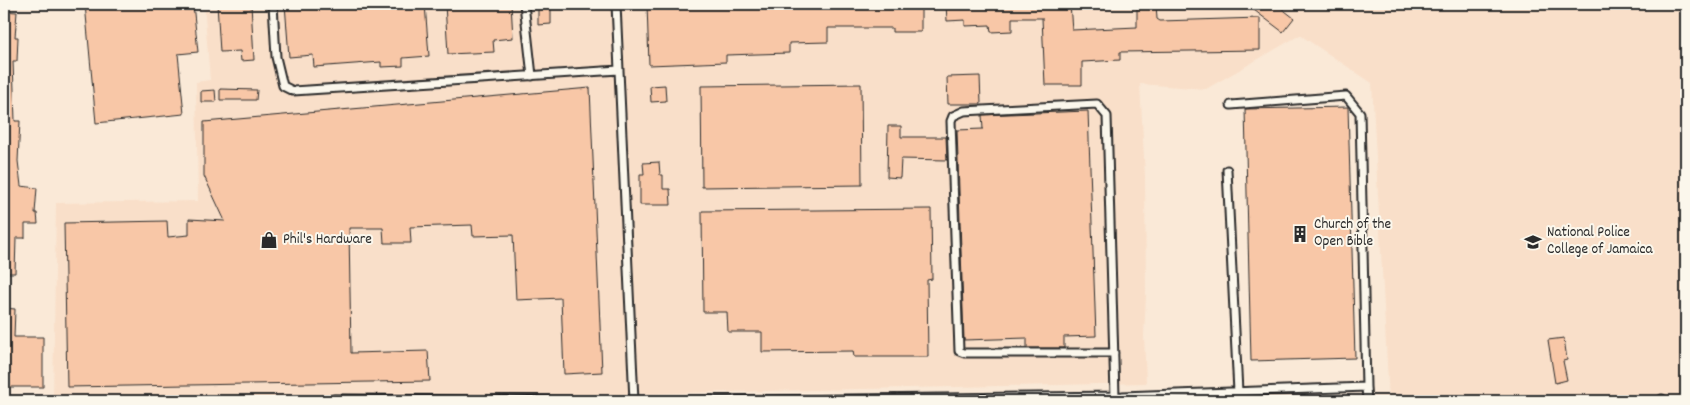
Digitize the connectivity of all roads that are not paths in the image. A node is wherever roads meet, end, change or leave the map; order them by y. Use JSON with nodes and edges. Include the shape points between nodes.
{"nodes":[{"id":1,"x":273,"y":4,"type":"edge"},
{"id":2,"x":524,"y":4,"type":"edge"},
{"id":3,"x":616,"y":4,"type":"edge"},
{"id":4,"x":618,"y":70,"type":"junction"},
{"id":5,"x":532,"y":76,"type":"junction"},
{"id":6,"x":1231,"y":104,"type":"dead end"},
{"id":7,"x":1227,"y":170,"type":"dead end"},
{"id":8,"x":1114,"y":353,"type":"junction"},
{"id":9,"x":1366,"y":386,"type":"junction"},
{"id":10,"x":1238,"y":392,"type":"junction"},
{"id":11,"x":1120,"y":398,"type":"edge"},
{"id":12,"x":950,"y":400,"type":"edge"},
{"id":13,"x":325,"y":401,"type":"edge"},
{"id":14,"x":587,"y":401,"type":"edge"},
{"id":15,"x":634,"y":401,"type":"edge"},
{"id":16,"x":684,"y":401,"type":"edge"},
{"id":17,"x":1367,"y":401,"type":"edge"}],
"edges":[{"from":1,"to":5,"type":"lane","via":[[279,74],[283,86],[292,91]]},
{"from":2,"to":5,"type":"lane"},
{"from":3,"to":4,"type":"lane"},
{"from":4,"to":5,"type":"lane"},
{"from":4,"to":15,"type":"lane"},
{"from":6,"to":9,"type":"lane","via":[[1346,96],[1360,113]]},
{"from":7,"to":10,"type":"lane"},
{"from":8,"to":8,"type":"lane","via":[[959,351],[954,116],[964,111],[1096,104],[1102,108],[1106,116]]},
{"from":8,"to":11,"type":"lane"},
{"from":9,"to":10,"type":"lane"},
{"from":9,"to":17,"type":"lane"},
{"from":10,"to":11,"type":"lane"},
{"from":11,"to":12,"type":"lane"},
{"from":12,"to":16,"type":"lane"},
{"from":13,"to":14,"type":"lane"}]}
